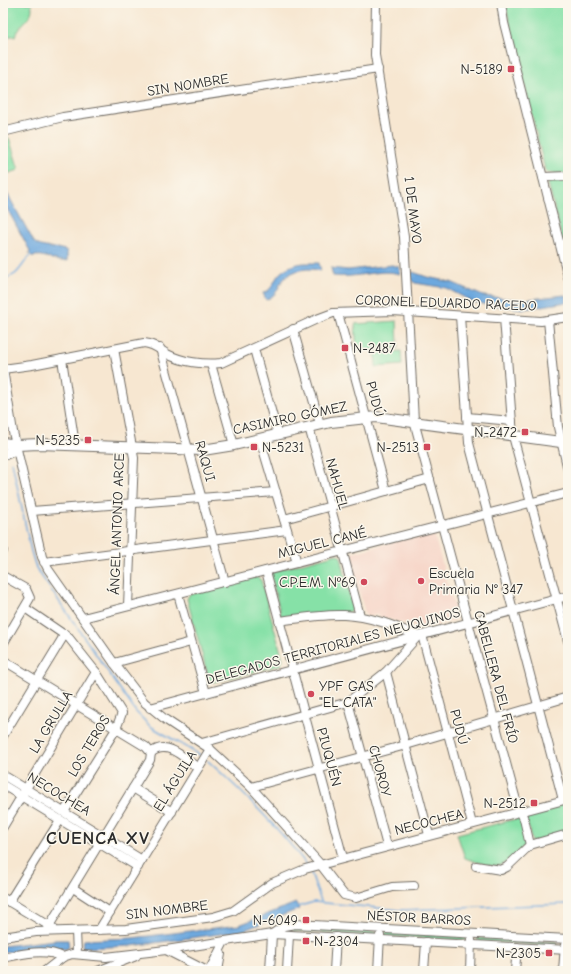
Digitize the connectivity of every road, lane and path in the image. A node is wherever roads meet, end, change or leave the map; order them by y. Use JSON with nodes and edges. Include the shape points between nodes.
{"nodes":[{"id":1,"x":376,"y":3,"type":"edge"},
{"id":2,"x":501,"y":3,"type":"edge"},
{"id":3,"x":378,"y":69,"type":"junction"},
{"id":4,"x":3,"y":132,"type":"edge"},
{"id":5,"x":568,"y":176,"type":"edge"},
{"id":6,"x":543,"y":177,"type":"junction"},
{"id":7,"x":568,"y":277,"type":"edge"},
{"id":8,"x":408,"y":312,"type":"junction"},
{"id":9,"x":338,"y":313,"type":"junction"},
{"id":10,"x":460,"y":316,"type":"junction"},
{"id":11,"x":568,"y":316,"type":"edge"},
{"id":12,"x":504,"y":318,"type":"junction"},
{"id":13,"x":548,"y":320,"type":"junction"},
{"id":14,"x":293,"y":330,"type":"junction"},
{"id":15,"x":160,"y":348,"type":"junction"},
{"id":16,"x":114,"y":349,"type":"junction"},
{"id":17,"x":254,"y":349,"type":"junction"},
{"id":18,"x":62,"y":359,"type":"junction"},
{"id":19,"x":210,"y":364,"type":"junction"},
{"id":20,"x":3,"y":369,"type":"edge"},
{"id":21,"x":366,"y":417,"type":"junction"},
{"id":22,"x":466,"y":417,"type":"junction"},
{"id":23,"x":414,"y":421,"type":"junction"},
{"id":24,"x":512,"y":422,"type":"junction"},
{"id":25,"x":320,"y":424,"type":"junction"},
{"id":26,"x":309,"y":427,"type":"junction"},
{"id":27,"x":467,"y":430,"type":"junction"},
{"id":28,"x":278,"y":435,"type":"junction"},
{"id":29,"x":513,"y":436,"type":"junction"},
{"id":30,"x":260,"y":439,"type":"junction"},
{"id":31,"x":3,"y":443,"type":"edge"},
{"id":32,"x":564,"y":443,"type":"edge"},
{"id":33,"x":17,"y":445,"type":"junction"},
{"id":34,"x":76,"y":445,"type":"junction"},
{"id":35,"x":234,"y":445,"type":"junction"},
{"id":36,"x":132,"y":448,"type":"junction"},
{"id":37,"x":188,"y":450,"type":"junction"},
{"id":38,"x":3,"y":455,"type":"edge"},
{"id":39,"x":568,"y":470,"type":"edge"},
{"id":40,"x":430,"y":479,"type":"junction"},
{"id":41,"x":386,"y":491,"type":"junction"},
{"id":42,"x":276,"y":492,"type":"junction"},
{"id":43,"x":568,"y":494,"type":"edge"},
{"id":44,"x":202,"y":498,"type":"junction"},
{"id":45,"x":132,"y":503,"type":"junction"},
{"id":46,"x":531,"y":503,"type":"junction"},
{"id":47,"x":330,"y":507,"type":"junction"},
{"id":48,"x":32,"y":511,"type":"junction"},
{"id":49,"x":488,"y":514,"type":"junction"},
{"id":50,"x":284,"y":519,"type":"junction"},
{"id":51,"x":442,"y":526,"type":"junction"},
{"id":52,"x":287,"y":530,"type":"junction"},
{"id":53,"x":213,"y":540,"type":"junction"},
{"id":54,"x":3,"y":548,"type":"edge"},
{"id":55,"x":3,"y":551,"type":"edge"},
{"id":56,"x":342,"y":551,"type":"junction"},
{"id":57,"x":129,"y":552,"type":"junction"},
{"id":58,"x":44,"y":562,"type":"junction"},
{"id":59,"x":297,"y":563,"type":"junction"},
{"id":60,"x":266,"y":571,"type":"junction"},
{"id":61,"x":3,"y":576,"type":"edge"},
{"id":62,"x":224,"y":582,"type":"junction"},
{"id":63,"x":178,"y":594,"type":"junction"},
{"id":64,"x":568,"y":596,"type":"edge"},
{"id":65,"x":557,"y":599,"type":"junction"},
{"id":66,"x":128,"y":606,"type":"junction"},
{"id":67,"x":25,"y":608,"type":"junction"},
{"id":68,"x":513,"y":611,"type":"junction"},
{"id":69,"x":360,"y":616,"type":"junction"},
{"id":70,"x":83,"y":618,"type":"junction"},
{"id":71,"x":280,"y":621,"type":"junction"},
{"id":72,"x":468,"y":623,"type":"junction"},
{"id":73,"x":65,"y":634,"type":"junction"},
{"id":74,"x":420,"y":636,"type":"junction"},
{"id":75,"x":568,"y":641,"type":"edge"},
{"id":76,"x":192,"y":642,"type":"junction"},
{"id":77,"x":3,"y":644,"type":"edge"},
{"id":78,"x":3,"y":660,"type":"edge"},
{"id":79,"x":114,"y":663,"type":"junction"},
{"id":80,"x":292,"y":670,"type":"junction"},
{"id":81,"x":96,"y":672,"type":"junction"},
{"id":82,"x":386,"y":672,"type":"junction"},
{"id":83,"x":37,"y":680,"type":"junction"},
{"id":84,"x":206,"y":693,"type":"junction"},
{"id":85,"x":568,"y":697,"type":"edge"},
{"id":86,"x":348,"y":702,"type":"junction"},
{"id":87,"x":76,"y":705,"type":"junction"},
{"id":88,"x":538,"y":706,"type":"junction"},
{"id":89,"x":150,"y":708,"type":"junction"},
{"id":90,"x":304,"y":715,"type":"junction"},
{"id":91,"x":494,"y":718,"type":"junction"},
{"id":92,"x":116,"y":729,"type":"junction"},
{"id":93,"x":447,"y":732,"type":"junction"},
{"id":94,"x":3,"y":736,"type":"edge"},
{"id":95,"x":202,"y":742,"type":"junction"},
{"id":96,"x":406,"y":745,"type":"junction"},
{"id":97,"x":210,"y":749,"type":"junction"},
{"id":98,"x":151,"y":753,"type":"junction"},
{"id":99,"x":363,"y":757,"type":"junction"},
{"id":100,"x":198,"y":768,"type":"junction"},
{"id":101,"x":319,"y":768,"type":"junction"},
{"id":102,"x":3,"y":775,"type":"edge"},
{"id":103,"x":3,"y":785,"type":"edge"},
{"id":104,"x":251,"y":787,"type":"junction"},
{"id":105,"x":133,"y":788,"type":"junction"},
{"id":106,"x":24,"y":793,"type":"junction"},
{"id":107,"x":565,"y":800,"type":"edge"},
{"id":108,"x":172,"y":812,"type":"junction"},
{"id":109,"x":520,"y":812,"type":"junction"},
{"id":110,"x":62,"y":816,"type":"junction"},
{"id":111,"x":472,"y":824,"type":"junction"},
{"id":112,"x":3,"y":827,"type":"edge"},
{"id":113,"x":568,"y":834,"type":"edge"},
{"id":114,"x":429,"y":835,"type":"junction"},
{"id":115,"x":101,"y":840,"type":"junction"},
{"id":116,"x":530,"y":845,"type":"junction"},
{"id":117,"x":387,"y":846,"type":"junction"},
{"id":118,"x":343,"y":858,"type":"junction"},
{"id":119,"x":140,"y":864,"type":"junction"},
{"id":120,"x":320,"y":864,"type":"junction"},
{"id":121,"x":476,"y":866,"type":"dead end"},
{"id":122,"x":414,"y":886,"type":"dead end"},
{"id":123,"x":73,"y":888,"type":"junction"},
{"id":124,"x":6,"y":900,"type":"edge"},
{"id":125,"x":110,"y":912,"type":"junction"},
{"id":126,"x":49,"y":926,"type":"junction"},
{"id":127,"x":380,"y":928,"type":"junction"},
{"id":128,"x":99,"y":930,"type":"junction"},
{"id":129,"x":76,"y":931,"type":"junction"},
{"id":130,"x":58,"y":932,"type":"junction"},
{"id":131,"x":272,"y":934,"type":"junction"},
{"id":132,"x":289,"y":934,"type":"junction"},
{"id":133,"x":472,"y":934,"type":"junction"},
{"id":134,"x":3,"y":937,"type":"edge"},
{"id":135,"x":336,"y":937,"type":"junction"},
{"id":136,"x":380,"y":939,"type":"junction"},
{"id":137,"x":567,"y":939,"type":"edge"},
{"id":138,"x":224,"y":942,"type":"junction"},
{"id":139,"x":426,"y":942,"type":"junction"},
{"id":140,"x":471,"y":944,"type":"junction"},
{"id":141,"x":517,"y":947,"type":"junction"},
{"id":142,"x":566,"y":949,"type":"edge"},
{"id":143,"x":166,"y":950,"type":"junction"},
{"id":144,"x":148,"y":951,"type":"junction"},
{"id":145,"x":81,"y":955,"type":"junction"},
{"id":146,"x":100,"y":957,"type":"junction"},
{"id":147,"x":3,"y":958,"type":"edge"},
{"id":148,"x":59,"y":959,"type":"junction"},
{"id":149,"x":45,"y":971,"type":"edge"},
{"id":150,"x":55,"y":971,"type":"edge"},
{"id":151,"x":92,"y":971,"type":"edge"},
{"id":152,"x":100,"y":971,"type":"edge"},
{"id":153,"x":208,"y":971,"type":"edge"},
{"id":154,"x":218,"y":971,"type":"edge"},
{"id":155,"x":270,"y":971,"type":"edge"},
{"id":156,"x":287,"y":971,"type":"edge"},
{"id":157,"x":334,"y":971,"type":"edge"},
{"id":158,"x":378,"y":971,"type":"edge"},
{"id":159,"x":424,"y":971,"type":"edge"},
{"id":160,"x":470,"y":971,"type":"edge"},
{"id":161,"x":515,"y":971,"type":"edge"},
{"id":162,"x":563,"y":971,"type":"edge"}],
"edges":[{"from":1,"to":3,"type":"street","name":"1 DE MAYO","via":[[374,47]]},
{"from":2,"to":6,"type":"street"},
{"from":3,"to":4,"type":"street","name":"SIN NOMBRE","via":[[63,117]]},
{"from":3,"to":8,"type":"street","name":"1 DE MAYO","via":[[402,214]]},
{"from":5,"to":6,"type":"street"},
{"from":6,"to":7,"type":"street"},
{"from":8,"to":9,"type":"street","name":"CORONEL EDUARDO RACEDO"},
{"from":8,"to":10,"type":"street","name":"CORONEL EDUARDO RACEDO"},
{"from":8,"to":23,"type":"street","name":"1 DE MAYO"},
{"from":9,"to":14,"type":"street","name":"CORONEL EDUARDO RACEDO","via":[[322,316]]},
{"from":9,"to":21,"type":"street","name":"PUDÚ"},
{"from":10,"to":12,"type":"street","name":"CORONEL EDUARDO RACEDO"},
{"from":10,"to":22,"type":"street"},
{"from":11,"to":13,"type":"street","name":"CORONEL EDUARDO RACEDO"},
{"from":12,"to":13,"type":"street","name":"CORONEL EDUARDO RACEDO"},
{"from":12,"to":24,"type":"street"},
{"from":13,"to":32,"type":"street","via":[[557,422]]},
{"from":14,"to":17,"type":"street","name":"CORONEL EDUARDO RACEDO"},
{"from":14,"to":25,"type":"street"},
{"from":15,"to":16,"type":"street","name":"CORONEL EDUARDO RACEDO","via":[[144,343]]},
{"from":15,"to":19,"type":"street","name":"CORONEL EDUARDO RACEDO","via":[[180,359]]},
{"from":15,"to":37,"type":"street","name":"RAQUI"},
{"from":16,"to":18,"type":"street","name":"CORONEL EDUARDO RACEDO"},
{"from":16,"to":36,"type":"street","name":"ÁNGEL ANTONIO ARCE"},
{"from":17,"to":19,"type":"street","name":"CORONEL EDUARDO RACEDO","via":[[226,361]]},
{"from":17,"to":28,"type":"street"},
{"from":18,"to":20,"type":"street","name":"CORONEL EDUARDO RACEDO"},
{"from":18,"to":34,"type":"street"},
{"from":19,"to":35,"type":"street"},
{"from":20,"to":33,"type":"street"},
{"from":21,"to":23,"type":"main road","name":"CASIMIRO GÓMEZ"},
{"from":21,"to":25,"type":"main road","name":"CASIMIRO GÓMEZ"},
{"from":21,"to":41,"type":"street","name":"PUDÚ"},
{"from":22,"to":24,"type":"street"},
{"from":22,"to":27,"type":"street"},
{"from":23,"to":27,"type":"main road","name":"CASIMIRO GÓMEZ"},
{"from":23,"to":40,"type":"street","name":"CABELLERA DEL FRÍO"},
{"from":24,"to":29,"type":"street"},
{"from":25,"to":26,"type":"main road","name":"CASIMIRO GÓMEZ"},
{"from":26,"to":28,"type":"main road","name":"CASIMIRO GÓMEZ"},
{"from":26,"to":47,"type":"street","name":"NAHUEL"},
{"from":27,"to":29,"type":"main road","name":"CASIMIRO GÓMEZ"},
{"from":27,"to":49,"type":"street"},
{"from":28,"to":30,"type":"main road","name":"CASIMIRO GÓMEZ"},
{"from":29,"to":32,"type":"main road","name":"CASIMIRO GÓMEZ"},
{"from":29,"to":46,"type":"street"},
{"from":30,"to":35,"type":"main road","name":"CASIMIRO GÓMEZ"},
{"from":30,"to":42,"type":"street"},
{"from":31,"to":33,"type":"main road","name":"CASIMIRO GÓMEZ"},
{"from":32,"to":39,"type":"street"},
{"from":33,"to":34,"type":"main road","name":"CASIMIRO GÓMEZ"},
{"from":33,"to":38,"type":"main road"},
{"from":33,"to":48,"type":"street"},
{"from":34,"to":36,"type":"main road","name":"CASIMIRO GÓMEZ"},
{"from":35,"to":37,"type":"main road","name":"CASIMIRO GÓMEZ"},
{"from":36,"to":37,"type":"main road","name":"CASIMIRO GÓMEZ"},
{"from":36,"to":45,"type":"street","name":"ÁNGEL ANTONIO ARCE"},
{"from":37,"to":44,"type":"street","name":"RAQUI"},
{"from":40,"to":41,"type":"street"},
{"from":40,"to":51,"type":"street","name":"CABELLERA DEL FRÍO"},
{"from":41,"to":47,"type":"street"},
{"from":42,"to":44,"type":"street"},
{"from":42,"to":50,"type":"street"},
{"from":43,"to":46,"type":"street","name":"MIGUEL CANÉ"},
{"from":44,"to":45,"type":"street"},
{"from":44,"to":53,"type":"street","name":"RAQUI"},
{"from":45,"to":48,"type":"street"},
{"from":45,"to":57,"type":"street","name":"ÁNGEL ANTONIO ARCE"},
{"from":46,"to":49,"type":"street","name":"MIGUEL CANÉ"},
{"from":46,"to":65,"type":"street"},
{"from":47,"to":50,"type":"street"},
{"from":47,"to":56,"type":"street","name":"NAHUEL"},
{"from":48,"to":58,"type":"street"},
{"from":49,"to":51,"type":"street","name":"MIGUEL CANÉ"},
{"from":49,"to":68,"type":"street"},
{"from":50,"to":52,"type":"street"},
{"from":51,"to":56,"type":"street","name":"MIGUEL CANÉ"},
{"from":51,"to":72,"type":"street","name":"CABELLERA DEL FRÍO"},
{"from":52,"to":53,"type":"street"},
{"from":52,"to":59,"type":"street"},
{"from":53,"to":57,"type":"street"},
{"from":53,"to":62,"type":"street","name":"RAQUI"},
{"from":54,"to":55,"type":"street"},
{"from":56,"to":59,"type":"street","name":"MIGUEL CANÉ"},
{"from":56,"to":69,"type":"street","name":"NAHUEL"},
{"from":57,"to":58,"type":"street"},
{"from":57,"to":66,"type":"street","name":"ÁNGEL ANTONIO ARCE"},
{"from":58,"to":70,"type":"street"},
{"from":59,"to":60,"type":"street","name":"MIGUEL CANÉ"},
{"from":60,"to":62,"type":"street","name":"MIGUEL CANÉ"},
{"from":60,"to":71,"type":"street","name":"PIUQUÉN"},
{"from":61,"to":67,"type":"street","via":[[26,589],[30,595]]},
{"from":62,"to":63,"type":"street","name":"MIGUEL CANÉ"},
{"from":63,"to":66,"type":"street","name":"MIGUEL CANÉ"},
{"from":63,"to":76,"type":"street"},
{"from":64,"to":65,"type":"street","name":"DELEGADOS TERRITORIALES NEUQUINOS"},
{"from":65,"to":68,"type":"street","name":"DELEGADOS TERRITORIALES NEUQUINOS"},
{"from":65,"to":75,"type":"street"},
{"from":66,"to":70,"type":"street","name":"MIGUEL CANÉ"},
{"from":67,"to":73,"type":"street"},
{"from":67,"to":77,"type":"street"},
{"from":68,"to":72,"type":"street","name":"DELEGADOS TERRITORIALES NEUQUINOS"},
{"from":68,"to":88,"type":"street"},
{"from":69,"to":71,"type":"street","via":[[336,615]]},
{"from":69,"to":74,"type":"street"},
{"from":70,"to":79,"type":"street"},
{"from":71,"to":80,"type":"street","name":"PIUQUÉN"},
{"from":72,"to":74,"type":"street","name":"DELEGADOS TERRITORIALES NEUQUINOS"},
{"from":72,"to":91,"type":"street","name":"CABELLERA DEL FRÍO"},
{"from":73,"to":81,"type":"street"},
{"from":73,"to":83,"type":"street"},
{"from":74,"to":80,"type":"street","name":"DELEGADOS TERRITORIALES NEUQUINOS"},
{"from":74,"to":82,"type":"street"},
{"from":74,"to":93,"type":"street","name":"PUDÚ"},
{"from":76,"to":79,"type":"street"},
{"from":76,"to":84,"type":"street"},
{"from":78,"to":83,"type":"street"},
{"from":79,"to":89,"type":"street"},
{"from":80,"to":84,"type":"street","name":"DELEGADOS TERRITORIALES NEUQUINOS"},
{"from":80,"to":90,"type":"street","name":"PIUQUÉN"},
{"from":81,"to":87,"type":"street","name":"LA GRULLA"},
{"from":81,"to":92,"type":"street","name":"LOS TEROS","via":[[122,713]]},
{"from":82,"to":86,"type":"street"},
{"from":82,"to":96,"type":"street"},
{"from":83,"to":87,"type":"street"},
{"from":83,"to":94,"type":"street"},
{"from":84,"to":89,"type":"street","name":"DELEGADOS TERRITORIALES NEUQUINOS"},
{"from":85,"to":88,"type":"street"},
{"from":86,"to":90,"type":"street"},
{"from":86,"to":99,"type":"street","name":"CHOROY"},
{"from":87,"to":92,"type":"street"},
{"from":87,"to":106,"type":"street","name":"LA GRULLA"},
{"from":88,"to":91,"type":"street"},
{"from":88,"to":107,"type":"street"},
{"from":89,"to":95,"type":"street"},
{"from":90,"to":95,"type":"street"},
{"from":90,"to":101,"type":"street","name":"PIUQUÉN"},
{"from":91,"to":93,"type":"street"},
{"from":91,"to":109,"type":"street","name":"CABELLERA DEL FRÍO"},
{"from":92,"to":98,"type":"street"},
{"from":92,"to":110,"type":"street","name":"LOS TEROS"},
{"from":93,"to":96,"type":"street"},
{"from":93,"to":111,"type":"street","name":"PUDÚ"},
{"from":95,"to":97,"type":"street"},
{"from":96,"to":99,"type":"street"},
{"from":96,"to":114,"type":"street"},
{"from":97,"to":100,"type":"street","name":"EL ÁGUILA"},
{"from":97,"to":104,"type":"street"},
{"from":98,"to":100,"type":"street","via":[[159,748],[169,748]]},
{"from":98,"to":105,"type":"street","via":[[150,760]]},
{"from":99,"to":101,"type":"street"},
{"from":99,"to":117,"type":"street","name":"CHOROY"},
{"from":100,"to":108,"type":"street","name":"EL ÁGUILA"},
{"from":101,"to":104,"type":"street"},
{"from":101,"to":118,"type":"street","name":"PIUQUÉN"},
{"from":102,"to":106,"type":"street","name":"NECOCHEA"},
{"from":103,"to":106,"type":"street","name":"NECOCHEA"},
{"from":104,"to":120,"type":"street"},
{"from":105,"to":108,"type":"street"},
{"from":105,"to":115,"type":"street"},
{"from":106,"to":110,"type":"street","name":"NECOCHEA"},
{"from":106,"to":112,"type":"street","name":"LA GRULLA"},
{"from":107,"to":109,"type":"street","name":"NECOCHEA"},
{"from":108,"to":119,"type":"street","name":"EL ÁGUILA"},
{"from":109,"to":111,"type":"street","name":"NECOCHEA"},
{"from":109,"to":116,"type":"street","name":"CABELLERA DEL FRÍO"},
{"from":110,"to":115,"type":"street","name":"NECOCHEA"},
{"from":110,"to":124,"type":"street","name":"LOS TEROS"},
{"from":111,"to":114,"type":"street","name":"NECOCHEA"},
{"from":113,"to":116,"type":"street"},
{"from":114,"to":117,"type":"street","name":"NECOCHEA"},
{"from":115,"to":119,"type":"street","name":"NECOCHEA"},
{"from":115,"to":123,"type":"street"},
{"from":116,"to":121,"type":"street","via":[[503,869]]},
{"from":117,"to":118,"type":"street","name":"NECOCHEA"},
{"from":118,"to":120,"type":"street","name":"NECOCHEA"},
{"from":119,"to":125,"type":"street","name":"EL ÁGUILA"},
{"from":120,"to":122,"type":"street","via":[[344,895],[356,898],[392,887]]},
{"from":120,"to":128,"type":"street","name":"SIN NOMBRE","via":[[277,880],[227,914]]},
{"from":123,"to":125,"type":"street"},
{"from":123,"to":126,"type":"street"},
{"from":124,"to":126,"type":"street"},
{"from":125,"to":128,"type":"street","name":"EL ÁGUILA"},
{"from":126,"to":130,"type":"street"},
{"from":127,"to":131,"type":"street","name":"NÉSTOR BARROS","via":[[292,924]]},
{"from":127,"to":133,"type":"street","name":"NÉSTOR BARROS"},
{"from":127,"to":136,"type":"street"},
{"from":128,"to":129,"type":"street","name":"SIN NOMBRE"},
{"from":129,"to":130,"type":"street","name":"SIN NOMBRE"},
{"from":129,"to":145,"type":"street"},
{"from":130,"to":134,"type":"street","name":"SIN NOMBRE"},
{"from":131,"to":132,"type":"street","name":"NÉSTOR BARROS"},
{"from":131,"to":138,"type":"street","name":"NÉSTOR BARROS"},
{"from":131,"to":155,"type":"street"},
{"from":132,"to":135,"type":"street","name":"NÉSTOR BARROS"},
{"from":132,"to":156,"type":"street"},
{"from":133,"to":137,"type":"street","name":"NÉSTOR BARROS"},
{"from":133,"to":140,"type":"street"},
{"from":135,"to":136,"type":"street","name":"NÉSTOR BARROS"},
{"from":135,"to":157,"type":"street"},
{"from":136,"to":139,"type":"street","name":"NÉSTOR BARROS"},
{"from":136,"to":158,"type":"street"},
{"from":137,"to":142,"type":"street"},
{"from":138,"to":143,"type":"street","name":"NÉSTOR BARROS"},
{"from":138,"to":153,"type":"street"},
{"from":138,"to":154,"type":"street"},
{"from":139,"to":140,"type":"street","name":"NÉSTOR BARROS"},
{"from":139,"to":159,"type":"street"},
{"from":140,"to":141,"type":"street","name":"NÉSTOR BARROS"},
{"from":140,"to":160,"type":"street"},
{"from":141,"to":142,"type":"street","name":"NÉSTOR BARROS"},
{"from":141,"to":161,"type":"street"},
{"from":142,"to":162,"type":"street"},
{"from":143,"to":144,"type":"street","name":"NÉSTOR BARROS"},
{"from":143,"to":153,"type":"street"},
{"from":144,"to":146,"type":"street","name":"NÉSTOR BARROS"},
{"from":144,"to":152,"type":"street","name":"NÉSTOR BARROS"},
{"from":145,"to":146,"type":"street","name":"NÉSTOR BARROS"},
{"from":145,"to":148,"type":"street","name":"NÉSTOR BARROS"},
{"from":145,"to":151,"type":"street","via":[[93,963]]},
{"from":146,"to":152,"type":"street"},
{"from":147,"to":148,"type":"street","name":"NÉSTOR BARROS","via":[[53,953]]},
{"from":148,"to":149,"type":"street"},
{"from":148,"to":150,"type":"street"}]}
